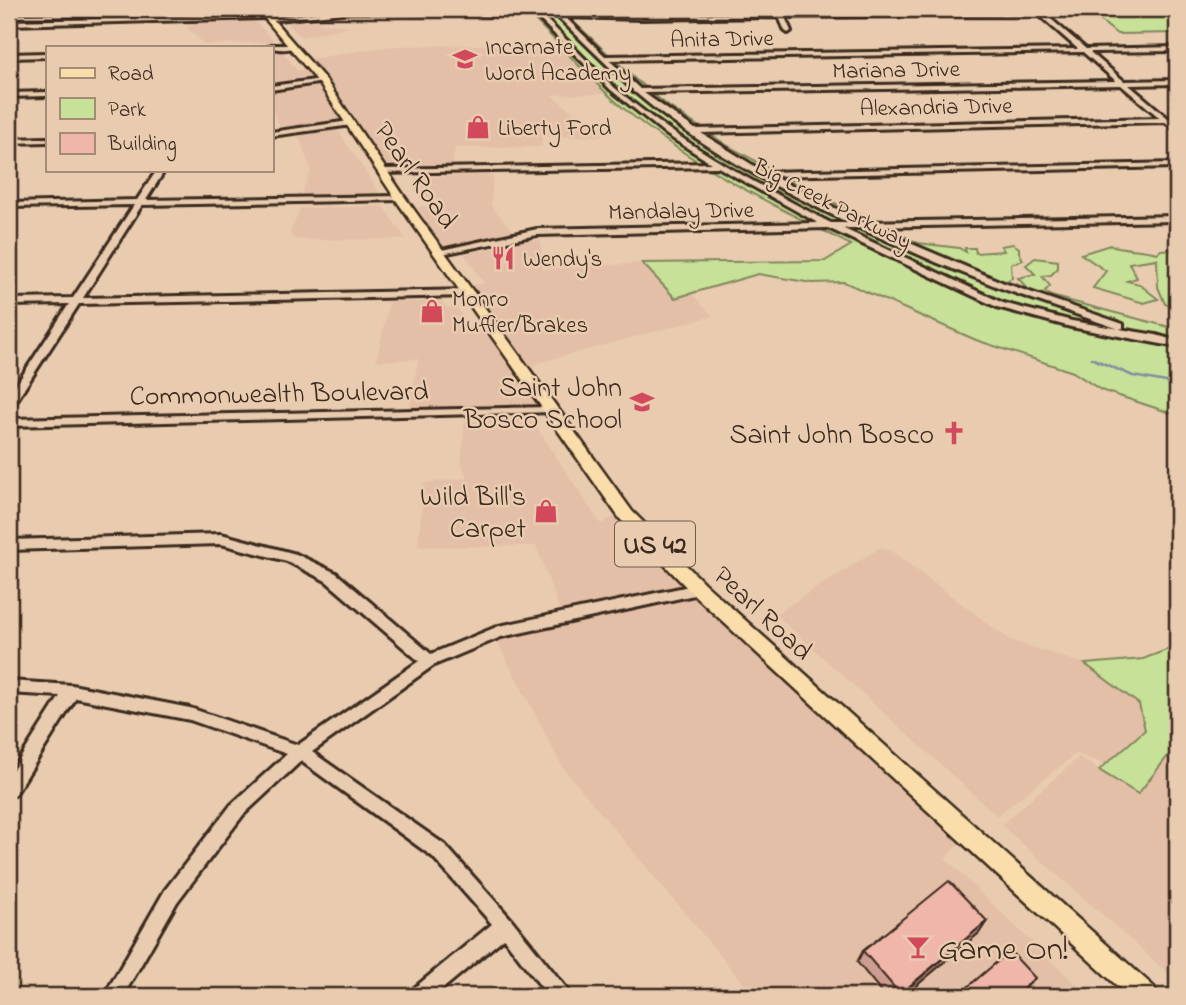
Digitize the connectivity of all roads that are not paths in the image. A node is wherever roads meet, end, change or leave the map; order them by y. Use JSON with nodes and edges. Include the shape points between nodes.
{"nodes":[{"id":1,"x":108,"y":9,"type":"edge"},
{"id":2,"x":778,"y":9,"type":"edge"},
{"id":3,"x":9,"y":10,"type":"edge"},
{"id":4,"x":534,"y":11,"type":"edge"},
{"id":5,"x":1038,"y":11,"type":"edge"},
{"id":6,"x":1177,"y":11,"type":"edge"},
{"id":7,"x":555,"y":12,"type":"edge"},
{"id":8,"x":264,"y":14,"type":"edge"},
{"id":9,"x":781,"y":16,"type":"junction"},
{"id":10,"x":96,"y":22,"type":"junction"},
{"id":11,"x":9,"y":23,"type":"edge"},
{"id":12,"x":788,"y":31,"type":"dead end"},
{"id":13,"x":273,"y":47,"type":"edge"},
{"id":14,"x":292,"y":47,"type":"junction"},
{"id":15,"x":1177,"y":49,"type":"edge"},
{"id":16,"x":1083,"y":50,"type":"junction"},
{"id":17,"x":46,"y":55,"type":"edge"},
{"id":18,"x":9,"y":56,"type":"edge"},
{"id":19,"x":603,"y":58,"type":"junction"},
{"id":20,"x":322,"y":81,"type":"junction"},
{"id":21,"x":1177,"y":82,"type":"edge"},
{"id":22,"x":1122,"y":83,"type":"junction"},
{"id":23,"x":273,"y":88,"type":"edge"},
{"id":24,"x":638,"y":91,"type":"junction"},
{"id":25,"x":616,"y":92,"type":"junction"},
{"id":26,"x":46,"y":94,"type":"edge"},
{"id":27,"x":9,"y":95,"type":"edge"},
{"id":28,"x":1166,"y":120,"type":"junction"},
{"id":29,"x":1177,"y":120,"type":"edge"},
{"id":30,"x":349,"y":123,"type":"junction"},
{"id":31,"x":1177,"y":130,"type":"edge"},
{"id":32,"x":695,"y":131,"type":"junction"},
{"id":33,"x":273,"y":134,"type":"edge"},
{"id":34,"x":46,"y":140,"type":"edge"},
{"id":35,"x":9,"y":141,"type":"edge"},
{"id":36,"x":719,"y":165,"type":"junction"},
{"id":37,"x":1177,"y":165,"type":"edge"},
{"id":38,"x":382,"y":171,"type":"junction"},
{"id":39,"x":160,"y":172,"type":"edge"},
{"id":40,"x":765,"y":174,"type":"junction"},
{"id":41,"x":400,"y":198,"type":"junction"},
{"id":42,"x":139,"y":203,"type":"junction"},
{"id":43,"x":9,"y":205,"type":"edge"},
{"id":44,"x":1177,"y":218,"type":"edge"},
{"id":45,"x":863,"y":225,"type":"junction"},
{"id":46,"x":830,"y":226,"type":"junction"},
{"id":47,"x":440,"y":253,"type":"junction"},
{"id":48,"x":470,"y":293,"type":"junction"},
{"id":49,"x":76,"y":301,"type":"junction"},
{"id":50,"x":9,"y":302,"type":"edge"},
{"id":51,"x":1074,"y":312,"type":"junction"},
{"id":52,"x":1071,"y":324,"type":"junction"},
{"id":53,"x":1164,"y":341,"type":"junction"},
{"id":54,"x":1177,"y":344,"type":"edge"},
{"id":55,"x":9,"y":404,"type":"edge"},
{"id":56,"x":551,"y":410,"type":"junction"},
{"id":57,"x":9,"y":423,"type":"edge"},
{"id":58,"x":9,"y":545,"type":"edge"},
{"id":59,"x":699,"y":589,"type":"junction"},
{"id":60,"x":429,"y":661,"type":"junction"},
{"id":61,"x":9,"y":687,"type":"edge"},
{"id":62,"x":72,"y":691,"type":"junction"},
{"id":63,"x":300,"y":752,"type":"junction"},
{"id":64,"x":9,"y":790,"type":"edge"},
{"id":65,"x":505,"y":925,"type":"junction"},
{"id":66,"x":113,"y":996,"type":"edge"},
{"id":67,"x":420,"y":996,"type":"edge"},
{"id":68,"x":560,"y":996,"type":"edge"},
{"id":69,"x":1145,"y":996,"type":"edge"}],
"edges":[{"from":1,"to":3,"type":"street"},
{"from":1,"to":10,"type":"street"},
{"from":2,"to":9,"type":"street"},
{"from":4,"to":7,"type":"street"},
{"from":4,"to":8,"type":"street"},
{"from":4,"to":25,"type":"street","name":"Big Creek Parkway"},
{"from":5,"to":6,"type":"street"},
{"from":5,"to":9,"type":"street"},
{"from":5,"to":16,"type":"street"},
{"from":7,"to":9,"type":"street"},
{"from":7,"to":19,"type":"street","name":"Big Creek Parkway"},
{"from":8,"to":10,"type":"street"},
{"from":8,"to":14,"type":"main road","name":"Pearl Road","number":"US 42"},
{"from":9,"to":12,"type":"street"},
{"from":10,"to":11,"type":"street"},
{"from":13,"to":14,"type":"street"},
{"from":14,"to":20,"type":"main road","name":"Pearl Road","number":"US 42"},
{"from":15,"to":16,"type":"street","name":"Anita Drive"},
{"from":16,"to":19,"type":"street","name":"Anita Drive"},
{"from":16,"to":22,"type":"street"},
{"from":17,"to":18,"type":"street"},
{"from":19,"to":24,"type":"street","name":"Big Creek Parkway"},
{"from":20,"to":23,"type":"street"},
{"from":20,"to":30,"type":"main road","name":"Pearl Road","number":"US 42"},
{"from":21,"to":22,"type":"street","name":"Mariana Drive"},
{"from":22,"to":24,"type":"street","name":"Mariana Drive"},
{"from":22,"to":28,"type":"street"},
{"from":24,"to":25,"type":"street","name":"Mariana Drive"},
{"from":24,"to":32,"type":"street","name":"Big Creek Parkway"},
{"from":25,"to":36,"type":"street","name":"Big Creek Parkway"},
{"from":26,"to":27,"type":"street"},
{"from":28,"to":29,"type":"street","name":"Alexandria Drive"},
{"from":28,"to":31,"type":"street"},
{"from":28,"to":32,"type":"street","name":"Alexandria Drive"},
{"from":30,"to":33,"type":"street"},
{"from":30,"to":38,"type":"main road","name":"Pearl Road","number":"US 42"},
{"from":32,"to":40,"type":"street","name":"Big Creek Parkway"},
{"from":34,"to":35,"type":"street"},
{"from":36,"to":38,"type":"street"},
{"from":36,"to":46,"type":"street","name":"Big Creek Parkway"},
{"from":37,"to":40,"type":"street"},
{"from":38,"to":41,"type":"main road","name":"Pearl Road","number":"US 42"},
{"from":39,"to":42,"type":"street"},
{"from":40,"to":45,"type":"street","name":"Big Creek Parkway"},
{"from":41,"to":42,"type":"street"},
{"from":41,"to":47,"type":"main road","name":"Pearl Road","number":"US 42"},
{"from":42,"to":43,"type":"street"},
{"from":42,"to":49,"type":"street"},
{"from":44,"to":45,"type":"street","name":"Mandalay Drive"},
{"from":45,"to":46,"type":"street","name":"Mandalay Drive"},
{"from":45,"to":51,"type":"street","name":"Big Creek Parkway"},
{"from":46,"to":47,"type":"street","name":"Mandalay Drive","via":[[537,232]]},
{"from":46,"to":52,"type":"street","name":"Big Creek Parkway","via":[[1000,305]]},
{"from":47,"to":48,"type":"main road","name":"Pearl Road","number":"US 42"},
{"from":48,"to":49,"type":"street"},
{"from":48,"to":56,"type":"main road","name":"Pearl Road","number":"US 42"},
{"from":49,"to":50,"type":"street"},
{"from":49,"to":55,"type":"street"},
{"from":51,"to":52,"type":"street"},
{"from":51,"to":53,"type":"street","name":"Big Creek Parkway"},
{"from":52,"to":53,"type":"street","name":"Big Creek Parkway"},
{"from":53,"to":54,"type":"street","name":"Big Creek Parkway"},
{"from":56,"to":57,"type":"street","name":"Commonwealth Boulevard"},
{"from":56,"to":59,"type":"main road","name":"Pearl Road","number":"US 42","via":[[626,515]]},
{"from":58,"to":60,"type":"street","via":[[221,539],[291,557],[331,577]]},
{"from":59,"to":60,"type":"street","via":[[499,632]]},
{"from":59,"to":69,"type":"main road","name":"Pearl Road","number":"US 42"},
{"from":60,"to":63,"type":"street"},
{"from":61,"to":62,"type":"street"},
{"from":62,"to":63,"type":"street","via":[[190,714]]},
{"from":62,"to":64,"type":"street"},
{"from":63,"to":65,"type":"street","via":[[439,851]]},
{"from":63,"to":66,"type":"street","via":[[237,810],[220,832],[171,897]]},
{"from":65,"to":67,"type":"street"},
{"from":65,"to":68,"type":"street"}]}
